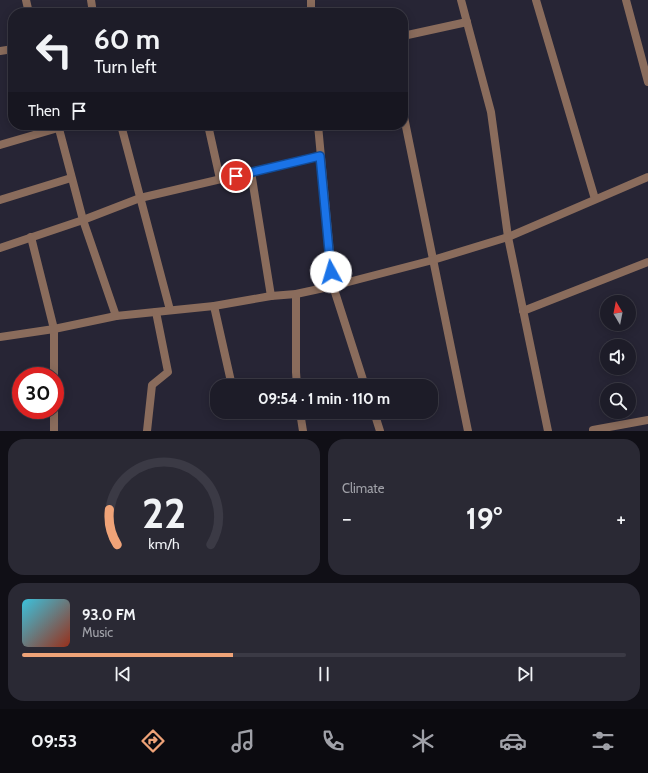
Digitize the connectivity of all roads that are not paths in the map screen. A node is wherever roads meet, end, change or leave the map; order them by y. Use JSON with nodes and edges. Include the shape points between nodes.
{"nodes":[{"id":1,"x":461,"y":0,"type":"edge"},
{"id":2,"x":536,"y":0,"type":"edge"},
{"id":3,"x":626,"y":0,"type":"edge"},
{"id":4,"x":467,"y":22,"type":"junction"},
{"id":5,"x":408,"y":35,"type":"edge"},
{"id":6,"x":648,"y":82,"type":"edge"},
{"id":7,"x":46,"y":130,"type":"edge"},
{"id":8,"x":59,"y":130,"type":"edge"},
{"id":9,"x":122,"y":130,"type":"edge"},
{"id":10,"x":209,"y":130,"type":"edge"},
{"id":11,"x":318,"y":130,"type":"edge"},
{"id":12,"x":407,"y":130,"type":"edge"},
{"id":13,"x":0,"y":145,"type":"edge"},
{"id":14,"x":320,"y":156,"type":"junction"},
{"id":15,"x":251,"y":172,"type":"junction"},
{"id":16,"x":648,"y":177,"type":"edge"},
{"id":17,"x":71,"y":178,"type":"junction"},
{"id":18,"x":220,"y":179,"type":"junction"},
{"id":19,"x":140,"y":198,"type":"junction"},
{"id":20,"x":0,"y":200,"type":"edge"},
{"id":21,"x":595,"y":200,"type":"junction"},
{"id":22,"x":83,"y":220,"type":"junction"},
{"id":23,"x":31,"y":237,"type":"junction"},
{"id":24,"x":508,"y":237,"type":"junction"},
{"id":25,"x":0,"y":248,"type":"edge"},
{"id":26,"x":433,"y":260,"type":"junction"},
{"id":27,"x":648,"y":263,"type":"edge"},
{"id":28,"x":333,"y":286,"type":"junction"},
{"id":29,"x":296,"y":294,"type":"junction"},
{"id":30,"x":271,"y":296,"type":"junction"},
{"id":31,"x":214,"y":306,"type":"junction"},
{"id":32,"x":170,"y":310,"type":"junction"},
{"id":33,"x":523,"y":311,"type":"junction"},
{"id":34,"x":156,"y":312,"type":"junction"},
{"id":35,"x":116,"y":316,"type":"junction"},
{"id":36,"x":54,"y":329,"type":"junction"},
{"id":37,"x":0,"y":337,"type":"edge"},
{"id":38,"x":54,"y":367,"type":"edge"},
{"id":39,"x":230,"y":379,"type":"edge"},
{"id":40,"x":296,"y":379,"type":"edge"},
{"id":41,"x":364,"y":379,"type":"edge"},
{"id":42,"x":54,"y":419,"type":"edge"},
{"id":43,"x":301,"y":419,"type":"edge"},
{"id":44,"x":376,"y":419,"type":"edge"},
{"id":45,"x":648,"y":420,"type":"edge"},
{"id":46,"x":593,"y":430,"type":"edge"},
{"id":47,"x":54,"y":431,"type":"edge"},
{"id":48,"x":147,"y":431,"type":"edge"},
{"id":49,"x":303,"y":431,"type":"edge"},
{"id":50,"x":380,"y":431,"type":"edge"},
{"id":51,"x":468,"y":431,"type":"edge"},
{"id":52,"x":548,"y":431,"type":"edge"}],
"edges":[{"from":1,"to":4,"type":"street"},
{"from":2,"to":21,"type":"street"},
{"from":3,"to":6,"type":"street"},
{"from":4,"to":5,"type":"street"},
{"from":4,"to":24,"type":"street","via":[[491,112]]},
{"from":7,"to":13,"type":"street"},
{"from":8,"to":17,"type":"street"},
{"from":9,"to":19,"type":"street"},
{"from":10,"to":18,"type":"street"},
{"from":11,"to":14,"type":"street"},
{"from":12,"to":26,"type":"street"},
{"from":14,"to":15,"type":"street"},
{"from":14,"to":28,"type":"street"},
{"from":15,"to":18,"type":"street"},
{"from":15,"to":30,"type":"street"},
{"from":16,"to":21,"type":"street"},
{"from":17,"to":20,"type":"street"},
{"from":17,"to":22,"type":"street"},
{"from":18,"to":19,"type":"street"},
{"from":19,"to":22,"type":"street"},
{"from":19,"to":32,"type":"street"},
{"from":21,"to":24,"type":"street"},
{"from":22,"to":23,"type":"street"},
{"from":22,"to":35,"type":"street"},
{"from":23,"to":25,"type":"street"},
{"from":23,"to":36,"type":"street"},
{"from":24,"to":26,"type":"street"},
{"from":24,"to":33,"type":"street"},
{"from":26,"to":28,"type":"street"},
{"from":26,"to":51,"type":"street"},
{"from":27,"to":33,"type":"street"},
{"from":28,"to":29,"type":"street"},
{"from":28,"to":41,"type":"street"},
{"from":29,"to":30,"type":"street"},
{"from":29,"to":40,"type":"street"},
{"from":30,"to":31,"type":"street"},
{"from":31,"to":32,"type":"street"},
{"from":31,"to":39,"type":"street"},
{"from":32,"to":34,"type":"street"},
{"from":33,"to":52,"type":"street"},
{"from":34,"to":35,"type":"street"},
{"from":34,"to":48,"type":"street","via":[[168,372],[152,385]]},
{"from":35,"to":36,"type":"street"},
{"from":36,"to":37,"type":"street"},
{"from":36,"to":38,"type":"street"},
{"from":42,"to":47,"type":"street"},
{"from":43,"to":49,"type":"street"},
{"from":44,"to":50,"type":"street"},
{"from":45,"to":46,"type":"street"}]}
